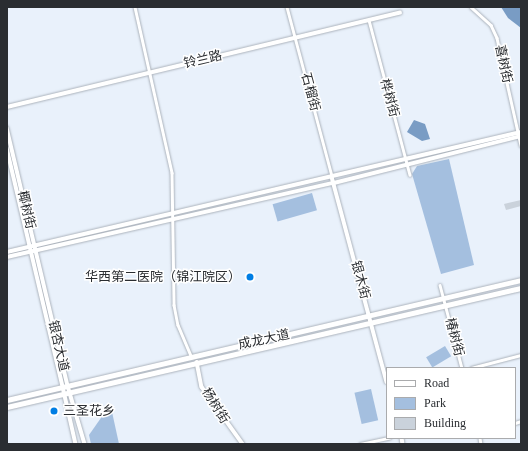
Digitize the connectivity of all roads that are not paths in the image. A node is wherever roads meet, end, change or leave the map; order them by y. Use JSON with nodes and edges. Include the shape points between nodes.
{"nodes":[{"id":1,"x":135,"y":7,"type":"edge"},
{"id":2,"x":287,"y":7,"type":"edge"},
{"id":3,"x":471,"y":7,"type":"edge"},
{"id":4,"x":400,"y":13,"type":"dead end"},
{"id":5,"x":369,"y":20,"type":"junction"},
{"id":6,"x":295,"y":38,"type":"junction"},
{"id":7,"x":150,"y":72,"type":"junction"},
{"id":8,"x":7,"y":108,"type":"edge"},
{"id":9,"x":7,"y":128,"type":"edge"},
{"id":10,"x":520,"y":134,"type":"edge"},
{"id":11,"x":521,"y":145,"type":"edge"},
{"id":12,"x":7,"y":148,"type":"edge"},
{"id":13,"x":405,"y":158,"type":"junction"},
{"id":14,"x":407,"y":162,"type":"junction"},
{"id":15,"x":410,"y":175,"type":"dead end"},
{"id":16,"x":332,"y":177,"type":"junction"},
{"id":17,"x":334,"y":183,"type":"junction"},
{"id":18,"x":175,"y":214,"type":"junction"},
{"id":19,"x":176,"y":219,"type":"junction"},
{"id":20,"x":34,"y":246,"type":"junction"},
{"id":21,"x":30,"y":247,"type":"junction"},
{"id":22,"x":36,"y":251,"type":"junction"},
{"id":23,"x":7,"y":252,"type":"edge"},
{"id":24,"x":31,"y":252,"type":"junction"},
{"id":25,"x":7,"y":257,"type":"edge"},
{"id":26,"x":521,"y":280,"type":"edge"},
{"id":27,"x":440,"y":285,"type":"dead end"},
{"id":28,"x":521,"y":288,"type":"edge"},
{"id":29,"x":444,"y":299,"type":"junction"},
{"id":30,"x":446,"y":305,"type":"junction"},
{"id":31,"x":370,"y":316,"type":"junction"},
{"id":32,"x":371,"y":323,"type":"junction"},
{"id":33,"x":521,"y":355,"type":"edge"},
{"id":34,"x":191,"y":356,"type":"junction"},
{"id":35,"x":197,"y":362,"type":"junction"},
{"id":36,"x":462,"y":367,"type":"edge"},
{"id":37,"x":475,"y":367,"type":"edge"},
{"id":38,"x":386,"y":378,"type":"edge"},
{"id":39,"x":65,"y":387,"type":"junction"},
{"id":40,"x":72,"y":392,"type":"junction"},
{"id":41,"x":64,"y":394,"type":"junction"},
{"id":42,"x":7,"y":400,"type":"edge"},
{"id":43,"x":7,"y":407,"type":"edge"},
{"id":44,"x":386,"y":439,"type":"edge"},
{"id":45,"x":76,"y":444,"type":"edge"},
{"id":46,"x":85,"y":444,"type":"edge"},
{"id":47,"x":243,"y":444,"type":"edge"},
{"id":48,"x":360,"y":444,"type":"edge"}],
"edges":[{"from":1,"to":7,"type":"street"},
{"from":2,"to":6,"type":"street","name":"石榴街"},
{"from":3,"to":10,"type":"street","name":"喜树街","via":[[494,30]]},
{"from":4,"to":5,"type":"street","name":"铃兰路"},
{"from":5,"to":6,"type":"street","name":"铃兰路"},
{"from":5,"to":13,"type":"street","name":"桦树街"},
{"from":6,"to":7,"type":"street","name":"铃兰路"},
{"from":6,"to":16,"type":"street","name":"石榴街"},
{"from":7,"to":8,"type":"street","name":"铃兰路"},
{"from":7,"to":18,"type":"street","via":[[172,173]]},
{"from":9,"to":20,"type":"street","name":"椰树街"},
{"from":10,"to":11,"type":"street","name":"喜树街"},
{"from":10,"to":13,"type":"street"},
{"from":10,"to":14,"type":"street"},
{"from":12,"to":21,"type":"street","name":"椰树街"},
{"from":13,"to":14,"type":"street","name":"桦树街"},
{"from":13,"to":16,"type":"street"},
{"from":14,"to":15,"type":"street","name":"桦树街"},
{"from":14,"to":17,"type":"street"},
{"from":16,"to":17,"type":"street","name":"银木街"},
{"from":16,"to":18,"type":"street"},
{"from":17,"to":19,"type":"street"},
{"from":17,"to":31,"type":"street","name":"银木街"},
{"from":18,"to":19,"type":"street"},
{"from":18,"to":20,"type":"street"},
{"from":19,"to":22,"type":"street"},
{"from":19,"to":34,"type":"street","via":[[174,305],[178,325]]},
{"from":20,"to":21,"type":"street"},
{"from":20,"to":22,"type":"street","name":"银杏大道"},
{"from":21,"to":23,"type":"street"},
{"from":21,"to":24,"type":"street","name":"银杏大道"},
{"from":22,"to":24,"type":"street"},
{"from":22,"to":39,"type":"street","name":"银杏大道"},
{"from":24,"to":25,"type":"street"},
{"from":24,"to":39,"type":"street","name":"银杏大道"},
{"from":26,"to":29,"type":"highway","name":"成龙大道"},
{"from":27,"to":29,"type":"street"},
{"from":28,"to":30,"type":"highway","name":"成龙大道"},
{"from":29,"to":30,"type":"street"},
{"from":29,"to":31,"type":"highway","name":"成龙大道"},
{"from":30,"to":32,"type":"highway","name":"成龙大道"},
{"from":30,"to":36,"type":"street","name":"椿树街"},
{"from":31,"to":32,"type":"street","name":"银木街"},
{"from":31,"to":34,"type":"highway","name":"成龙大道"},
{"from":32,"to":35,"type":"highway","name":"成龙大道"},
{"from":32,"to":38,"type":"street","name":"银木街"},
{"from":33,"to":37,"type":"street"},
{"from":34,"to":39,"type":"highway","name":"成龙大道"},
{"from":35,"to":40,"type":"highway","name":"成龙大道"},
{"from":35,"to":47,"type":"street","name":"杨树街","via":[[202,387]]},
{"from":39,"to":40,"type":"street","name":"银杏大道"},
{"from":39,"to":41,"type":"street","name":"银杏大道"},
{"from":39,"to":42,"type":"highway","name":"成龙大道"},
{"from":40,"to":41,"type":"highway","name":"成龙大道"},
{"from":40,"to":46,"type":"street","name":"银杏大道"},
{"from":41,"to":43,"type":"highway","name":"成龙大道"},
{"from":41,"to":45,"type":"street","name":"银杏大道"},
{"from":44,"to":48,"type":"street"}]}
